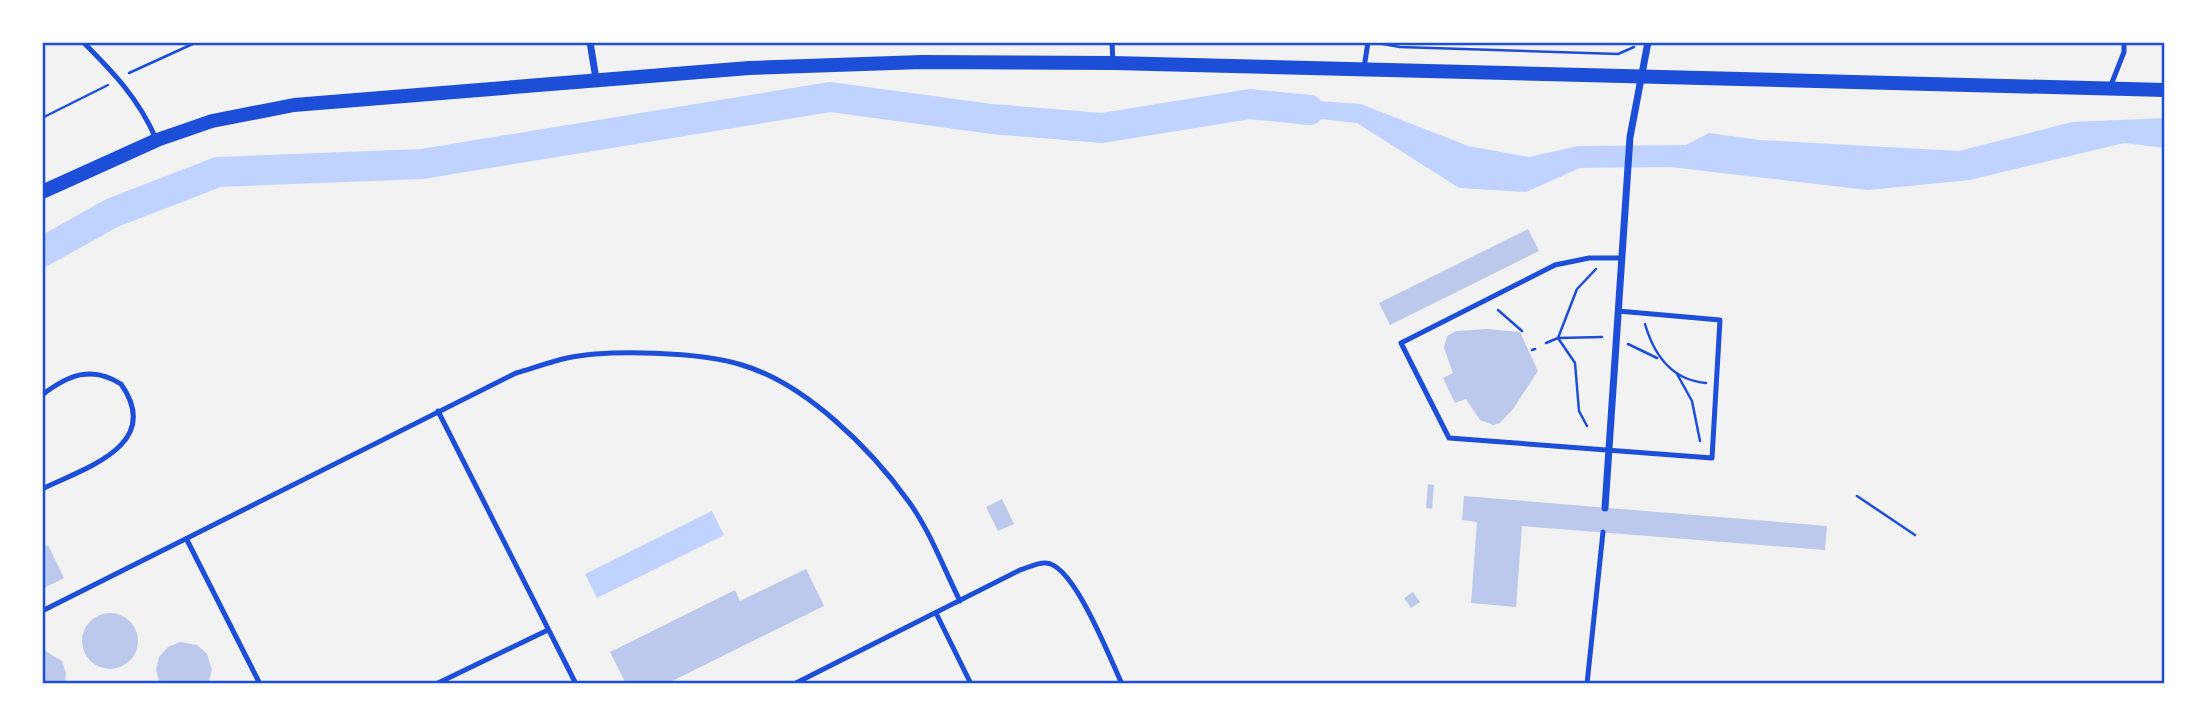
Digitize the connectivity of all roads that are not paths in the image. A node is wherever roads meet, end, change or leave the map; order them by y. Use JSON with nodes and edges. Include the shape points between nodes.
{"nodes":[{"id":1,"x":83,"y":42,"type":"edge"},
{"id":2,"x":590,"y":42,"type":"edge"},
{"id":3,"x":1112,"y":42,"type":"edge"},
{"id":4,"x":1368,"y":42,"type":"edge"},
{"id":5,"x":1648,"y":42,"type":"edge"},
{"id":6,"x":2124,"y":42,"type":"edge"},
{"id":7,"x":1113,"y":62,"type":"junction"},
{"id":8,"x":1363,"y":71,"type":"junction"},
{"id":9,"x":1641,"y":78,"type":"junction"},
{"id":10,"x":596,"y":79,"type":"junction"},
{"id":11,"x":2110,"y":89,"type":"junction"},
{"id":12,"x":2165,"y":90,"type":"edge"},
{"id":13,"x":157,"y":140,"type":"junction"},
{"id":14,"x":42,"y":192,"type":"edge"},
{"id":15,"x":1621,"y":258,"type":"junction"},
{"id":16,"x":1618,"y":311,"type":"junction"},
{"id":17,"x":42,"y":395,"type":"edge"},
{"id":18,"x":438,"y":411,"type":"junction"},
{"id":19,"x":1608,"y":452,"type":"junction"},
{"id":20,"x":42,"y":489,"type":"edge"},
{"id":21,"x":1605,"y":508,"type":"dead end"},
{"id":22,"x":1603,"y":533,"type":"dead end"},
{"id":23,"x":187,"y":540,"type":"junction"},
{"id":24,"x":960,"y":601,"type":"junction"},
{"id":25,"x":42,"y":611,"type":"edge"},
{"id":26,"x":936,"y":613,"type":"junction"},
{"id":27,"x":548,"y":630,"type":"junction"},
{"id":28,"x":260,"y":684,"type":"edge"},
{"id":29,"x":436,"y":684,"type":"edge"},
{"id":30,"x":576,"y":684,"type":"edge"},
{"id":31,"x":794,"y":684,"type":"edge"},
{"id":32,"x":971,"y":684,"type":"edge"},
{"id":33,"x":1122,"y":684,"type":"edge"},
{"id":34,"x":1587,"y":684,"type":"edge"}],
"edges":[{"from":1,"to":13,"type":"lane","via":[[120,78],[144,110]]},
{"from":2,"to":10,"type":"street"},
{"from":3,"to":7,"type":"lane"},
{"from":4,"to":8,"type":"lane"},
{"from":5,"to":9,"type":"street"},
{"from":6,"to":11,"type":"lane"},
{"from":7,"to":8,"type":"main road"},
{"from":7,"to":10,"type":"main road","via":[[882,63]]},
{"from":8,"to":9,"type":"main road"},
{"from":9,"to":11,"type":"main road"},
{"from":9,"to":15,"type":"street","via":[[1630,137]]},
{"from":10,"to":13,"type":"main road","via":[[294,105],[212,121]]},
{"from":11,"to":12,"type":"main road"},
{"from":13,"to":14,"type":"main road"},
{"from":15,"to":16,"type":"street"},
{"from":15,"to":19,"type":"lane","via":[[1555,265],[1401,343],[1450,438]]},
{"from":16,"to":19,"type":"street"},
{"from":16,"to":19,"type":"lane","via":[[1720,320],[1721,342],[1712,458]]},
{"from":17,"to":20,"type":"lane","via":[[57,383],[94,372],[121,384],[135,411],[130,433],[115,452]]},
{"from":18,"to":23,"type":"lane"},
{"from":18,"to":24,"type":"lane","via":[[516,373],[569,358],[684,355],[743,365],[805,396],[863,444],[911,503]]},
{"from":18,"to":27,"type":"lane"},
{"from":19,"to":21,"type":"street"},
{"from":22,"to":34,"type":"lane"},
{"from":23,"to":25,"type":"lane"},
{"from":23,"to":28,"type":"lane"},
{"from":24,"to":26,"type":"lane"},
{"from":24,"to":33,"type":"lane","via":[[1020,570],[1045,563],[1061,568],[1076,588]]},
{"from":26,"to":31,"type":"lane"},
{"from":26,"to":32,"type":"lane"},
{"from":27,"to":29,"type":"lane"},
{"from":27,"to":30,"type":"lane"}]}
